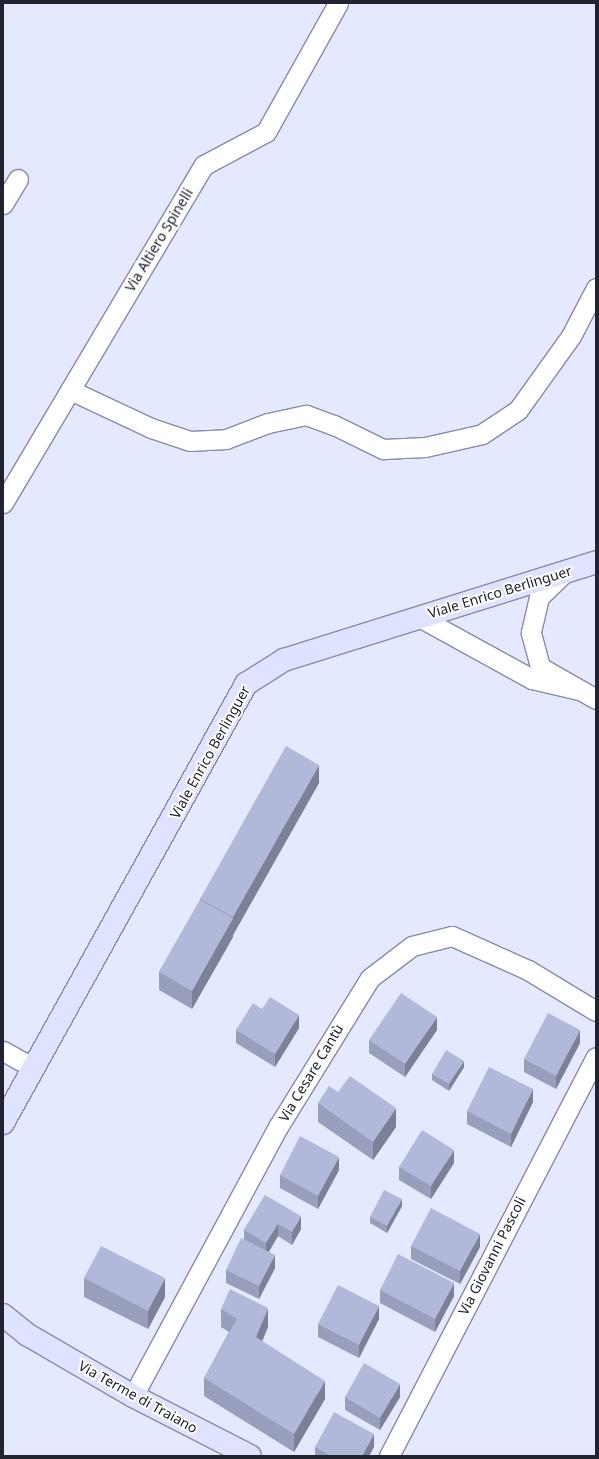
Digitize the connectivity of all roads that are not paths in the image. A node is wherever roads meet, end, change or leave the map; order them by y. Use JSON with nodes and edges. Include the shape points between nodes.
{"nodes":[{"id":1,"x":338,"y":3,"type":"edge"},
{"id":2,"x":18,"y":179,"type":"dead end"},
{"id":3,"x":3,"y":204,"type":"edge"},
{"id":4,"x":596,"y":288,"type":"edge"},
{"id":5,"x":70,"y":390,"type":"junction"},
{"id":6,"x":3,"y":503,"type":"edge"},
{"id":7,"x":596,"y":562,"type":"edge"},
{"id":8,"x":563,"y":574,"type":"junction"},
{"id":9,"x":419,"y":617,"type":"junction"},
{"id":10,"x":579,"y":690,"type":"junction"},
{"id":11,"x":596,"y":699,"type":"edge"},
{"id":12,"x":596,"y":1011,"type":"edge"},
{"id":13,"x":3,"y":1050,"type":"edge"},
{"id":14,"x":596,"y":1057,"type":"edge"},
{"id":15,"x":34,"y":1068,"type":"junction"},
{"id":16,"x":3,"y":1123,"type":"edge"},
{"id":17,"x":3,"y":1299,"type":"edge"},
{"id":18,"x":3,"y":1315,"type":"edge"},
{"id":19,"x":28,"y":1335,"type":"junction"},
{"id":20,"x":133,"y":1396,"type":"junction"},
{"id":21,"x":250,"y":1456,"type":"edge"},
{"id":22,"x":388,"y":1456,"type":"edge"}],
"edges":[{"from":1,"to":5,"type":"street","name":"Via Altiero Spinelli","via":[[266,132],[204,165]]},
{"from":2,"to":3,"type":"street"},
{"from":4,"to":5,"type":"street","via":[[571,336],[518,410],[482,434],[426,447],[383,449],[334,425],[306,415],[268,423],[226,439],[190,441],[151,428]]},
{"from":5,"to":6,"type":"street","name":"Via Altiero Spinelli"},
{"from":7,"to":8,"type":"street","name":"Viale Enrico Berlinguer"},
{"from":8,"to":9,"type":"street","name":"Viale Enrico Berlinguer"},
{"from":8,"to":10,"type":"street","via":[[539,597],[531,633],[540,667]]},
{"from":9,"to":10,"type":"street","via":[[532,678]]},
{"from":9,"to":15,"type":"street","name":"Viale Enrico Berlinguer","via":[[284,660],[246,684]]},
{"from":10,"to":11,"type":"street"},
{"from":12,"to":20,"type":"street","name":"Via Cesare Cantù","via":[[528,970],[452,936],[412,946],[370,978],[278,1127]]},
{"from":13,"to":15,"type":"street"},
{"from":14,"to":22,"type":"street","name":"Via Giovanni Pascoli"},
{"from":15,"to":16,"type":"street","name":"Viale Enrico Berlinguer"},
{"from":17,"to":19,"type":"street","name":"Via Terme di Traiano"},
{"from":18,"to":19,"type":"street","name":"Via Terme di Traiano"},
{"from":19,"to":20,"type":"street","name":"Via Terme di Traiano"},
{"from":20,"to":21,"type":"street","name":"Via Terme di Traiano"}]}
